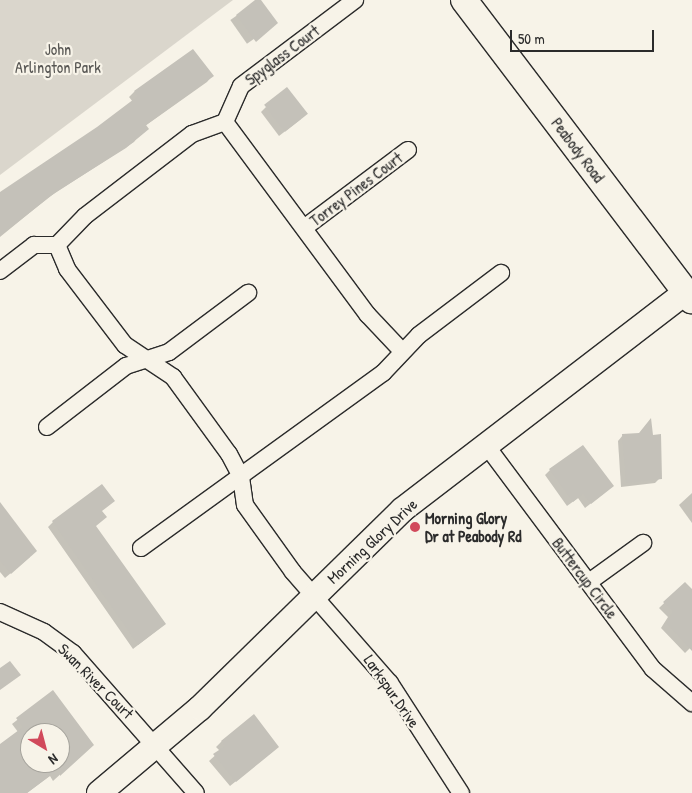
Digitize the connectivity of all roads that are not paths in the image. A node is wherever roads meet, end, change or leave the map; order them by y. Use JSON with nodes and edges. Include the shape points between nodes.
{"nodes":[{"id":1,"x":355,"y":0,"type":"edge"},
{"id":2,"x":464,"y":0,"type":"edge"},
{"id":3,"x":225,"y":122,"type":"junction"},
{"id":4,"x":408,"y":150,"type":"dead end"},
{"id":5,"x":304,"y":228,"type":"junction"},
{"id":6,"x":57,"y":245,"type":"junction"},
{"id":7,"x":0,"y":271,"type":"edge"},
{"id":8,"x":501,"y":273,"type":"dead end"},
{"id":9,"x":248,"y":292,"type":"dead end"},
{"id":10,"x":689,"y":296,"type":"edge"},
{"id":11,"x":401,"y":350,"type":"junction"},
{"id":12,"x":147,"y":359,"type":"junction"},
{"id":13,"x":47,"y":427,"type":"dead end"},
{"id":14,"x":486,"y":445,"type":"junction"},
{"id":15,"x":241,"y":477,"type":"junction"},
{"id":16,"x":643,"y":543,"type":"dead end"},
{"id":17,"x":141,"y":548,"type":"dead end"},
{"id":18,"x":589,"y":582,"type":"junction"},
{"id":19,"x":315,"y":594,"type":"junction"},
{"id":20,"x":0,"y":612,"type":"edge"},
{"id":21,"x":692,"y":703,"type":"edge"},
{"id":22,"x":158,"y":746,"type":"junction"},
{"id":23,"x":99,"y":793,"type":"edge"},
{"id":24,"x":196,"y":793,"type":"edge"},
{"id":25,"x":461,"y":793,"type":"edge"}],
"edges":[{"from":1,"to":3,"type":"street","name":"Spyglass Court","via":[[241,86]]},
{"from":2,"to":10,"type":"main road","name":"Peabody Road"},
{"from":3,"to":5,"type":"street"},
{"from":3,"to":6,"type":"street","via":[[192,134],[85,216]]},
{"from":4,"to":5,"type":"street","name":"Torrey Pines Court"},
{"from":5,"to":11,"type":"street","via":[[368,315]]},
{"from":6,"to":7,"type":"street","via":[[34,245]]},
{"from":6,"to":12,"type":"street","via":[[67,269],[125,345]]},
{"from":8,"to":11,"type":"street"},
{"from":9,"to":12,"type":"street","via":[[169,352]]},
{"from":10,"to":14,"type":"street","name":"Morning Glory Drive"},
{"from":11,"to":15,"type":"street","via":[[383,373]]},
{"from":12,"to":13,"type":"street","via":[[126,366]]},
{"from":12,"to":15,"type":"street","via":[[173,377]]},
{"from":14,"to":18,"type":"street","name":"Buttercup Circle"},
{"from":14,"to":19,"type":"street","name":"Morning Glory Drive","via":[[402,510]]},
{"from":15,"to":17,"type":"street"},
{"from":15,"to":19,"type":"street","name":"Larkspur Drive","via":[[245,505]]},
{"from":16,"to":18,"type":"street"},
{"from":18,"to":21,"type":"street","name":"Buttercup Circle","via":[[653,669]]},
{"from":19,"to":22,"type":"street","name":"Morning Glory Drive"},
{"from":19,"to":25,"type":"street","name":"Larkspur Drive","via":[[390,683]]},
{"from":20,"to":22,"type":"street","name":"Swan River Court","via":[[44,632],[73,653]]},
{"from":22,"to":23,"type":"street","name":"Morning Glory Drive"},
{"from":22,"to":24,"type":"street","name":"Swan River Court"}]}
